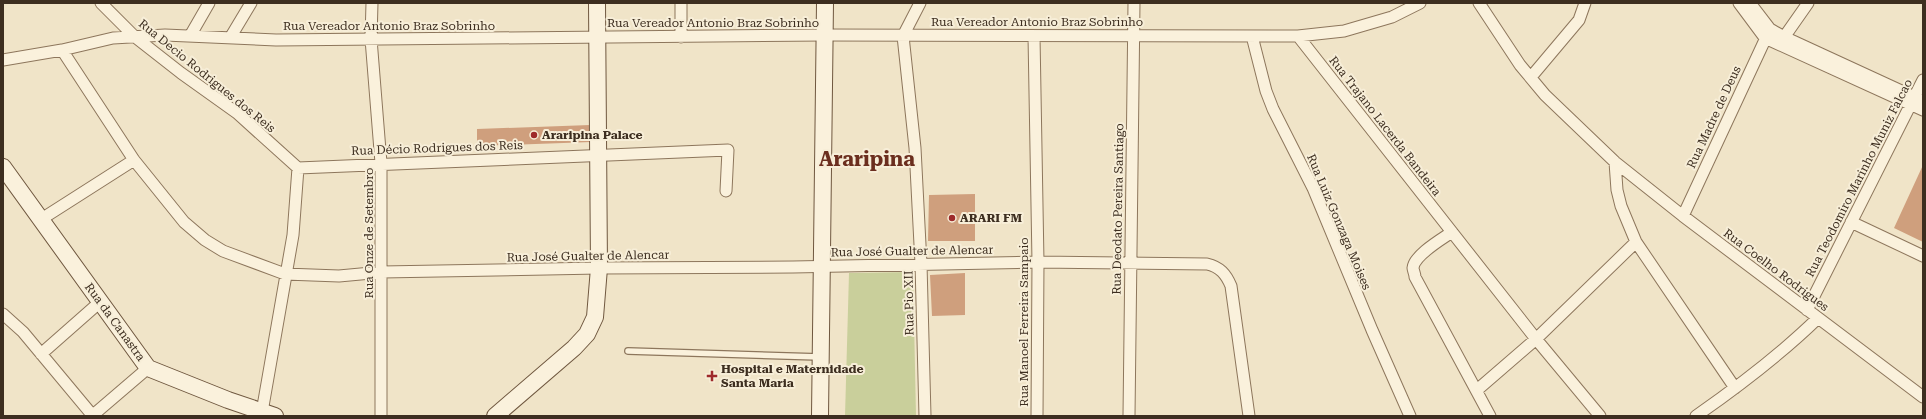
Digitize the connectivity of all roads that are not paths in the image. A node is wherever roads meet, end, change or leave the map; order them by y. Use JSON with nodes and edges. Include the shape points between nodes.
{"nodes":[{"id":1,"x":101,"y":3,"type":"edge"},
{"id":2,"x":209,"y":3,"type":"edge"},
{"id":3,"x":251,"y":3,"type":"edge"},
{"id":4,"x":372,"y":3,"type":"edge"},
{"id":5,"x":597,"y":3,"type":"edge"},
{"id":6,"x":681,"y":3,"type":"edge"},
{"id":7,"x":825,"y":3,"type":"edge"},
{"id":8,"x":920,"y":3,"type":"edge"},
{"id":9,"x":1134,"y":3,"type":"edge"},
{"id":10,"x":1420,"y":3,"type":"edge"},
{"id":11,"x":1478,"y":3,"type":"edge"},
{"id":12,"x":1585,"y":3,"type":"edge"},
{"id":13,"x":1740,"y":3,"type":"edge"},
{"id":14,"x":1750,"y":3,"type":"edge"},
{"id":15,"x":1808,"y":3,"type":"edge"},
{"id":16,"x":1768,"y":34,"type":"junction"},
{"id":17,"x":1133,"y":35,"type":"junction"},
{"id":18,"x":190,"y":36,"type":"junction"},
{"id":19,"x":681,"y":36,"type":"junction"},
{"id":20,"x":825,"y":36,"type":"junction"},
{"id":21,"x":903,"y":36,"type":"junction"},
{"id":22,"x":1034,"y":36,"type":"junction"},
{"id":23,"x":1252,"y":36,"type":"junction"},
{"id":24,"x":1298,"y":36,"type":"junction"},
{"id":25,"x":135,"y":37,"type":"junction"},
{"id":26,"x":598,"y":37,"type":"junction"},
{"id":27,"x":230,"y":38,"type":"junction"},
{"id":28,"x":372,"y":39,"type":"junction"},
{"id":29,"x":1781,"y":41,"type":"junction"},
{"id":30,"x":62,"y":50,"type":"junction"},
{"id":31,"x":3,"y":60,"type":"edge"},
{"id":32,"x":1531,"y":77,"type":"junction"},
{"id":33,"x":1923,"y":80,"type":"edge"},
{"id":34,"x":1916,"y":101,"type":"edge"},
{"id":35,"x":1923,"y":110,"type":"edge"},
{"id":36,"x":598,"y":155,"type":"junction"},
{"id":37,"x":134,"y":160,"type":"junction"},
{"id":38,"x":1615,"y":162,"type":"junction"},
{"id":39,"x":381,"y":163,"type":"junction"},
{"id":40,"x":3,"y":167,"type":"edge"},
{"id":41,"x":298,"y":168,"type":"junction"},
{"id":42,"x":726,"y":191,"type":"dead end"},
{"id":43,"x":1683,"y":216,"type":"junction"},
{"id":44,"x":40,"y":220,"type":"junction"},
{"id":45,"x":1851,"y":222,"type":"junction"},
{"id":46,"x":1452,"y":232,"type":"junction"},
{"id":47,"x":1636,"y":242,"type":"junction"},
{"id":48,"x":1923,"y":256,"type":"edge"},
{"id":49,"x":1038,"y":262,"type":"junction"},
{"id":50,"x":1130,"y":263,"type":"junction"},
{"id":51,"x":921,"y":264,"type":"junction"},
{"id":52,"x":822,"y":266,"type":"junction"},
{"id":53,"x":599,"y":268,"type":"junction"},
{"id":54,"x":382,"y":272,"type":"junction"},
{"id":55,"x":285,"y":274,"type":"junction"},
{"id":56,"x":100,"y":302,"type":"junction"},
{"id":57,"x":1806,"y":310,"type":"junction"},
{"id":58,"x":3,"y":314,"type":"edge"},
{"id":59,"x":1818,"y":318,"type":"junction"},
{"id":60,"x":1536,"y":339,"type":"junction"},
{"id":61,"x":628,"y":351,"type":"dead end"},
{"id":62,"x":41,"y":354,"type":"junction"},
{"id":63,"x":820,"y":357,"type":"junction"},
{"id":64,"x":148,"y":368,"type":"junction"},
{"id":65,"x":1735,"y":388,"type":"junction"},
{"id":66,"x":1477,"y":390,"type":"junction"},
{"id":67,"x":1923,"y":397,"type":"edge"},
{"id":68,"x":268,"y":414,"type":"edge"},
{"id":69,"x":92,"y":416,"type":"edge"},
{"id":70,"x":381,"y":416,"type":"edge"},
{"id":71,"x":496,"y":416,"type":"edge"},
{"id":72,"x":820,"y":416,"type":"edge"},
{"id":73,"x":925,"y":416,"type":"edge"},
{"id":74,"x":1037,"y":416,"type":"edge"},
{"id":75,"x":1129,"y":416,"type":"edge"},
{"id":76,"x":1249,"y":416,"type":"edge"},
{"id":77,"x":1410,"y":416,"type":"edge"},
{"id":78,"x":1490,"y":416,"type":"edge"},
{"id":79,"x":1600,"y":416,"type":"edge"},
{"id":80,"x":1696,"y":416,"type":"edge"}],
"edges":[{"from":1,"to":25,"type":"street","name":"Rua Decio Rodrigues dos Reis"},
{"from":2,"to":18,"type":"street"},
{"from":3,"to":27,"type":"street"},
{"from":4,"to":28,"type":"street","name":"Rua Onze de Setembro"},
{"from":5,"to":26,"type":"main road"},
{"from":6,"to":19,"type":"street"},
{"from":7,"to":20,"type":"main road"},
{"from":8,"to":21,"type":"street"},
{"from":9,"to":17,"type":"street","name":"Rua Deodato Pereira Santiago"},
{"from":10,"to":24,"type":"street","name":"Rua Vereador Antonio Braz Sobrinho","via":[[1392,17],[1344,31]]},
{"from":11,"to":32,"type":"street","name":"Rua Coelho Rodrigues"},
{"from":12,"to":32,"type":"street","via":[[1579,20]]},
{"from":13,"to":16,"type":"street"},
{"from":14,"to":16,"type":"street"},
{"from":15,"to":29,"type":"street"},
{"from":16,"to":29,"type":"street"},
{"from":16,"to":43,"type":"street","name":"Rua Madre de Deus"},
{"from":17,"to":22,"type":"street","name":"Rua Vereador Antonio Braz Sobrinho"},
{"from":17,"to":23,"type":"street","name":"Rua Vereador Antonio Braz Sobrinho"},
{"from":17,"to":50,"type":"street","name":"Rua Deodato Pereira Santiago"},
{"from":18,"to":25,"type":"street","name":"Rua Vereador Antonio Braz Sobrinho"},
{"from":18,"to":27,"type":"street","name":"Rua Vereador Antonio Braz Sobrinho"},
{"from":19,"to":20,"type":"street","name":"Rua Vereador Antonio Braz Sobrinho"},
{"from":19,"to":26,"type":"street","name":"Rua Vereador Antonio Braz Sobrinho"},
{"from":20,"to":21,"type":"street","name":"Rua Vereador Antonio Braz Sobrinho"},
{"from":20,"to":52,"type":"main road"},
{"from":21,"to":22,"type":"street","name":"Rua Vereador Antonio Braz Sobrinho"},
{"from":21,"to":51,"type":"street","name":"Rua Pio XII","via":[[914,148]]},
{"from":22,"to":49,"type":"street","name":"Rua Manoel Ferreira Sampaio"},
{"from":23,"to":24,"type":"street","name":"Rua Vereador Antonio Braz Sobrinho"},
{"from":23,"to":77,"type":"street","name":"Rua Luiz Gonzaga Moises","via":[[1273,110],[1313,188]]},
{"from":24,"to":46,"type":"street","name":"Rua Trajano Lacerda Bandeira"},
{"from":25,"to":30,"type":"street","name":"Rua Vereador Antonio Braz Sobrinho","via":[[114,38]]},
{"from":25,"to":41,"type":"street","name":"Rua Decio Rodrigues dos Reis","via":[[237,113]]},
{"from":26,"to":28,"type":"street","name":"Rua Vereador Antonio Braz Sobrinho"},
{"from":26,"to":36,"type":"main road"},
{"from":27,"to":28,"type":"street","name":"Rua Vereador Antonio Braz Sobrinho"},
{"from":28,"to":39,"type":"street","name":"Rua Onze de Setembro"},
{"from":29,"to":34,"type":"street"},
{"from":30,"to":31,"type":"street","name":"Rua Vereador Antonio Braz Sobrinho"},
{"from":30,"to":37,"type":"street","name":"Rua José Gualter de Alencar"},
{"from":32,"to":38,"type":"street","name":"Rua Coelho Rodrigues","via":[[1545,95]]},
{"from":33,"to":34,"type":"street","name":"Rua Teodomiro Marinho Muniz Falcao"},
{"from":34,"to":35,"type":"street"},
{"from":34,"to":45,"type":"street","name":"Rua Teodomiro Marinho Muniz Falcao"},
{"from":36,"to":39,"type":"street","name":"Rua Décio Rodrigues dos Reis"},
{"from":36,"to":42,"type":"street","name":"Rua Décio Rodrigues dos Reis","via":[[728,150]]},
{"from":36,"to":53,"type":"main road"},
{"from":37,"to":44,"type":"street"},
{"from":37,"to":55,"type":"street","name":"Rua José Gualter de Alencar","via":[[184,222],[205,240],[223,251]]},
{"from":38,"to":43,"type":"street","name":"Rua Coelho Rodrigues"},
{"from":38,"to":47,"type":"street","via":[[1621,206]]},
{"from":39,"to":41,"type":"street","name":"Rua Décio Rodrigues dos Reis"},
{"from":39,"to":54,"type":"street","name":"Rua Onze de Setembro"},
{"from":40,"to":44,"type":"main road","name":"Rua da Canastra"},
{"from":41,"to":55,"type":"street","via":[[293,235]]},
{"from":43,"to":57,"type":"street","name":"Rua Coelho Rodrigues"},
{"from":44,"to":56,"type":"main road","name":"Rua da Canastra"},
{"from":45,"to":48,"type":"street"},
{"from":45,"to":57,"type":"street","name":"Rua Teodomiro Marinho Muniz Falcao"},
{"from":46,"to":60,"type":"street","name":"Rua Trajano Lacerda Bandeira"},
{"from":46,"to":66,"type":"street","via":[[1420,255],[1413,268],[1415,277]]},
{"from":47,"to":60,"type":"street"},
{"from":47,"to":65,"type":"street"},
{"from":49,"to":50,"type":"street","name":"Rua José Gualter de Alencar"},
{"from":49,"to":51,"type":"street","name":"Rua José Gualter de Alencar"},
{"from":49,"to":74,"type":"street","name":"Rua Manoel Ferreira Sampaio"},
{"from":50,"to":75,"type":"street","name":"Rua Deodato Pereira Santiago"},
{"from":50,"to":76,"type":"street","name":"Rua José Gualter de Alencar","via":[[1207,264],[1216,266],[1226,275],[1231,286]]},
{"from":51,"to":52,"type":"street","name":"Rua José Gualter de Alencar"},
{"from":51,"to":73,"type":"street","name":"Rua Pio XII"},
{"from":52,"to":53,"type":"street","name":"Rua José Gualter de Alencar"},
{"from":52,"to":63,"type":"main road"},
{"from":53,"to":54,"type":"street","name":"Rua José Gualter de Alencar"},
{"from":53,"to":71,"type":"main road","via":[[595,317],[587,334]]},
{"from":54,"to":55,"type":"street","name":"Rua José Gualter de Alencar","via":[[340,276]]},
{"from":54,"to":70,"type":"street","name":"Rua Onze de Setembro"},
{"from":55,"to":68,"type":"street"},
{"from":56,"to":62,"type":"street"},
{"from":56,"to":64,"type":"main road","name":"Rua da Canastra"},
{"from":57,"to":59,"type":"street","name":"Rua Coelho Rodrigues"},
{"from":58,"to":62,"type":"street","via":[[23,332]]},
{"from":59,"to":65,"type":"street","via":[[1794,342]]},
{"from":59,"to":67,"type":"street","name":"Rua Coelho Rodrigues"},
{"from":60,"to":66,"type":"street"},
{"from":60,"to":79,"type":"street","name":"Rua Trajano Lacerda Bandeira"},
{"from":61,"to":63,"type":"lane"},
{"from":62,"to":69,"type":"street"},
{"from":63,"to":72,"type":"main road"},
{"from":64,"to":68,"type":"main road","name":"Rua da Canastra"},
{"from":64,"to":69,"type":"street"},
{"from":65,"to":80,"type":"street"},
{"from":66,"to":78,"type":"street"}]}
